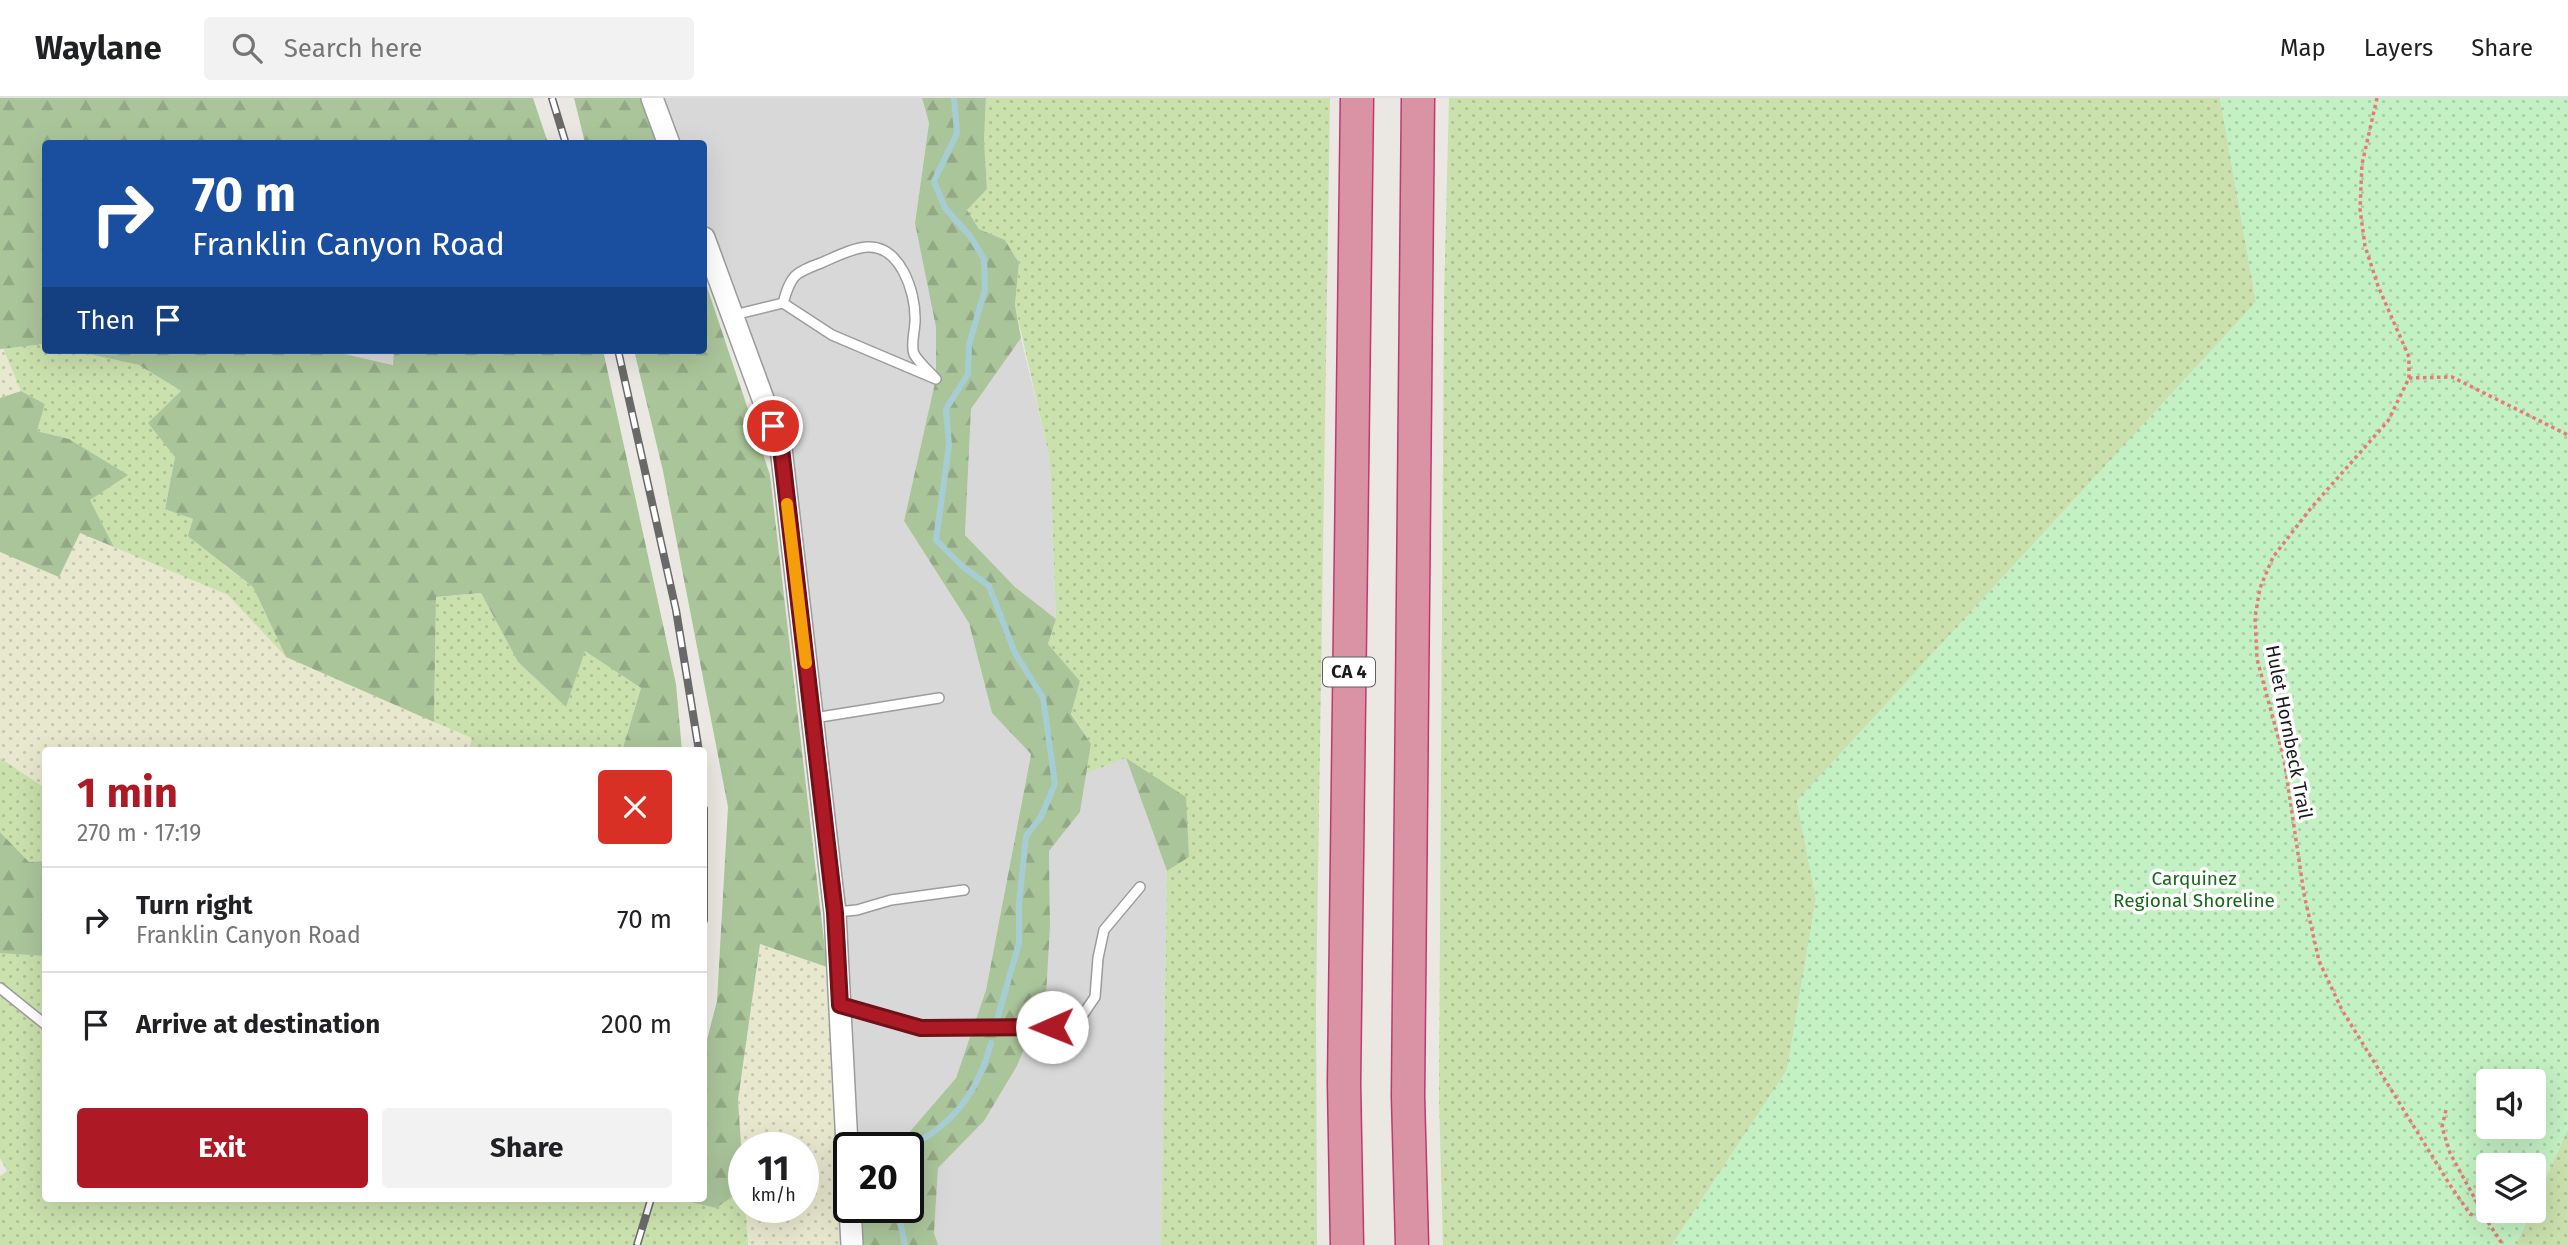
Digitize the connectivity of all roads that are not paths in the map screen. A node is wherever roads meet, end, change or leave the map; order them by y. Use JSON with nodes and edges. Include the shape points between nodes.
{"nodes":[{"id":1,"x":652,"y":98,"type":"edge"},
{"id":2,"x":1357,"y":98,"type":"edge"},
{"id":3,"x":1418,"y":98,"type":"edge"},
{"id":4,"x":668,"y":140,"type":"edge"},
{"id":5,"x":707,"y":246,"type":"edge"},
{"id":6,"x":783,"y":303,"type":"junction"},
{"id":7,"x":732,"y":315,"type":"junction"},
{"id":8,"x":939,"y":698,"type":"dead end"},
{"id":9,"x":812,"y":718,"type":"junction"},
{"id":10,"x":1140,"y":887,"type":"dead end"},
{"id":11,"x":964,"y":890,"type":"dead end"},
{"id":12,"x":835,"y":913,"type":"junction"},
{"id":13,"x":0,"y":988,"type":"edge"},
{"id":14,"x":840,"y":1005,"type":"junction"},
{"id":15,"x":42,"y":1022,"type":"edge"},
{"id":16,"x":846,"y":1132,"type":"edge"},
{"id":17,"x":851,"y":1223,"type":"edge"},
{"id":18,"x":852,"y":1245,"type":"edge"},
{"id":19,"x":1347,"y":1245,"type":"edge"},
{"id":20,"x":1412,"y":1245,"type":"edge"}],
"edges":[{"from":1,"to":4,"type":"street"},
{"from":2,"to":19,"type":"highway","number":"CA 4","via":[[1343,1083]]},
{"from":3,"to":20,"type":"highway","via":[[1408,1082]]},
{"from":5,"to":7,"type":"street"},
{"from":6,"to":6,"type":"lane","via":[[832,334],[936,379],[913,351],[915,313],[909,282],[902,268],[883,251],[866,247],[798,272]]},
{"from":6,"to":7,"type":"lane"},
{"from":7,"to":9,"type":"street","via":[[781,448]]},
{"from":8,"to":9,"type":"lane"},
{"from":9,"to":12,"type":"street"},
{"from":10,"to":14,"type":"lane","via":[[1104,930],[1095,997],[1080,1019],[1052,1027],[921,1028]]},
{"from":11,"to":12,"type":"lane"},
{"from":12,"to":14,"type":"street"},
{"from":13,"to":15,"type":"lane"},
{"from":14,"to":16,"type":"street"},
{"from":17,"to":18,"type":"street"}]}
